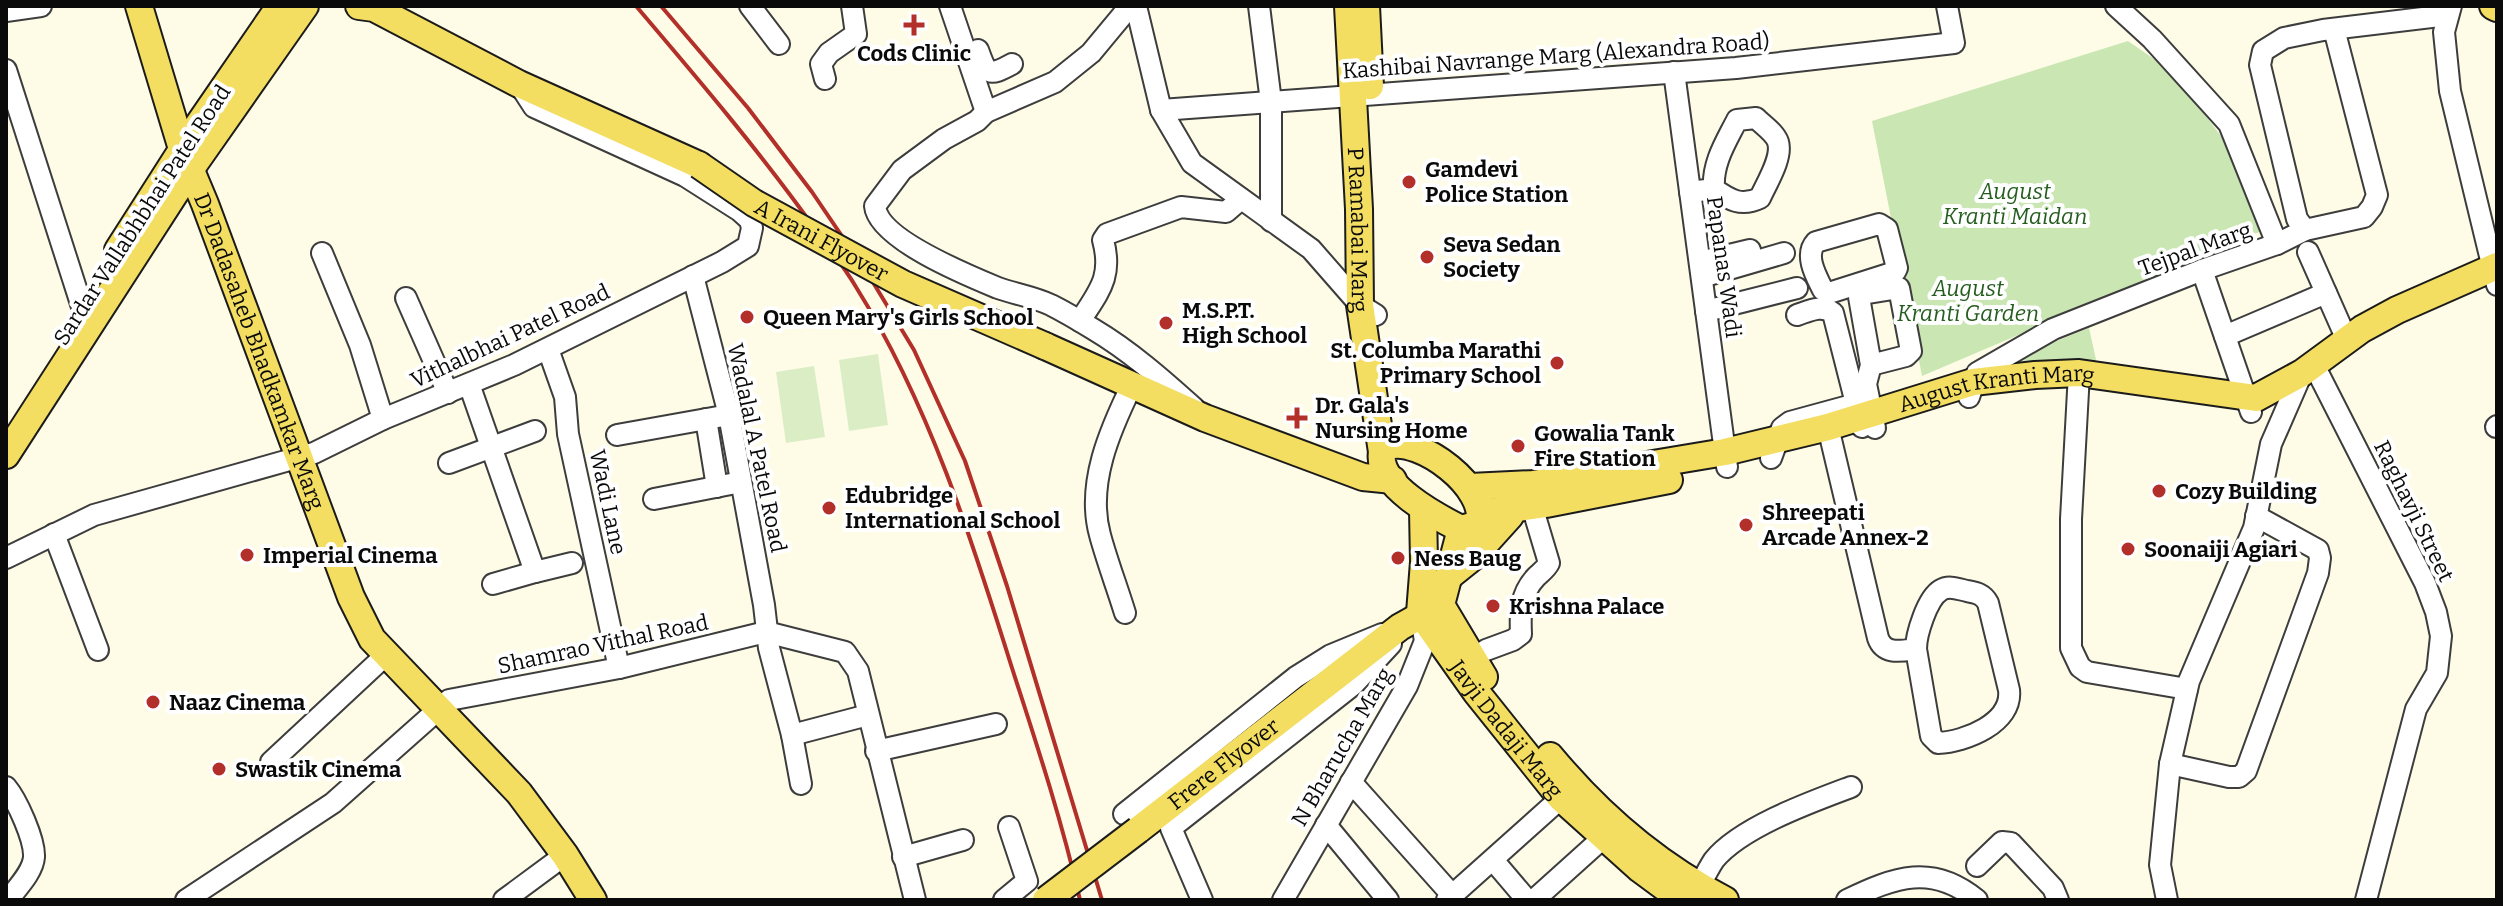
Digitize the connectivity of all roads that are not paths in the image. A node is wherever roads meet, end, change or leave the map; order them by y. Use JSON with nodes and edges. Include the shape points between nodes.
{"nodes":[{"id":1,"x":41,"y":6,"type":"edge"},
{"id":2,"x":139,"y":6,"type":"edge"},
{"id":3,"x":154,"y":6,"type":"edge"},
{"id":4,"x":280,"y":6,"type":"edge"},
{"id":5,"x":305,"y":6,"type":"edge"},
{"id":6,"x":750,"y":6,"type":"edge"},
{"id":7,"x":852,"y":6,"type":"edge"},
{"id":8,"x":950,"y":6,"type":"edge"},
{"id":9,"x":962,"y":6,"type":"edge"},
{"id":10,"x":1133,"y":6,"type":"edge"},
{"id":11,"x":1259,"y":6,"type":"edge"},
{"id":12,"x":1348,"y":6,"type":"edge"},
{"id":13,"x":1366,"y":6,"type":"edge"},
{"id":14,"x":1947,"y":6,"type":"edge"},
{"id":15,"x":2116,"y":6,"type":"edge"},
{"id":16,"x":369,"y":7,"type":"edge"},
{"id":17,"x":2450,"y":10,"type":"edge"},
{"id":18,"x":6,"y":11,"type":"edge"},
{"id":19,"x":2334,"y":29,"type":"junction"},
{"id":20,"x":779,"y":44,"type":"dead end"},
{"id":21,"x":6,"y":70,"type":"edge"},
{"id":22,"x":166,"y":70,"type":"junction"},
{"id":23,"x":1674,"y":72,"type":"junction"},
{"id":24,"x":825,"y":79,"type":"dead end"},
{"id":25,"x":530,"y":89,"type":"junction"},
{"id":26,"x":1361,"y":96,"type":"junction"},
{"id":27,"x":1271,"y":102,"type":"junction"},
{"id":28,"x":1008,"y":103,"type":"junction"},
{"id":29,"x":1161,"y":110,"type":"junction"},
{"id":30,"x":986,"y":112,"type":"junction"},
{"id":31,"x":13,"y":115,"type":"edge"},
{"id":32,"x":192,"y":151,"type":"junction"},
{"id":33,"x":1714,"y":189,"type":"dead end"},
{"id":34,"x":1690,"y":192,"type":"junction"},
{"id":35,"x":1241,"y":199,"type":"junction"},
{"id":36,"x":169,"y":204,"type":"junction"},
{"id":37,"x":205,"y":204,"type":"junction"},
{"id":38,"x":1271,"y":221,"type":"junction"},
{"id":39,"x":2305,"y":230,"type":"junction"},
{"id":40,"x":2277,"y":244,"type":"junction"},
{"id":41,"x":2308,"y":252,"type":"dead end"},
{"id":42,"x":322,"y":253,"type":"dead end"},
{"id":43,"x":1730,"y":269,"type":"junction"},
{"id":44,"x":1701,"y":270,"type":"junction"},
{"id":45,"x":2202,"y":270,"type":"junction"},
{"id":46,"x":693,"y":276,"type":"junction"},
{"id":47,"x":2496,"y":277,"type":"edge"},
{"id":48,"x":1797,"y":288,"type":"dead end"},
{"id":49,"x":1842,"y":289,"type":"dead end"},
{"id":50,"x":2326,"y":293,"type":"junction"},
{"id":51,"x":2444,"y":297,"type":"junction"},
{"id":52,"x":406,"y":298,"type":"dead end"},
{"id":53,"x":1739,"y":303,"type":"junction"},
{"id":54,"x":82,"y":307,"type":"junction"},
{"id":55,"x":1368,"y":310,"type":"junction"},
{"id":56,"x":1706,"y":311,"type":"junction"},
{"id":57,"x":1797,"y":315,"type":"dead end"},
{"id":58,"x":1080,"y":321,"type":"junction"},
{"id":59,"x":2225,"y":336,"type":"junction"},
{"id":60,"x":2347,"y":340,"type":"junction"},
{"id":61,"x":548,"y":349,"type":"junction"},
{"id":62,"x":2313,"y":372,"type":"junction"},
{"id":63,"x":2079,"y":381,"type":"junction"},
{"id":64,"x":469,"y":384,"type":"junction"},
{"id":65,"x":1132,"y":385,"type":"junction"},
{"id":66,"x":1971,"y":390,"type":"junction"},
{"id":67,"x":448,"y":393,"type":"junction"},
{"id":68,"x":2291,"y":401,"type":"junction"},
{"id":69,"x":2254,"y":405,"type":"junction"},
{"id":70,"x":729,"y":415,"type":"junction"},
{"id":71,"x":1205,"y":418,"type":"junction"},
{"id":72,"x":383,"y":419,"type":"junction"},
{"id":73,"x":706,"y":419,"type":"junction"},
{"id":74,"x":1865,"y":420,"type":"junction"},
{"id":75,"x":6,"y":425,"type":"edge"},
{"id":76,"x":535,"y":431,"type":"dead end"},
{"id":77,"x":617,"y":435,"type":"dead end"},
{"id":78,"x":1830,"y":435,"type":"junction"},
{"id":79,"x":2271,"y":444,"type":"junction"},
{"id":80,"x":490,"y":448,"type":"junction"},
{"id":81,"x":1393,"y":448,"type":"junction"},
{"id":82,"x":1773,"y":449,"type":"junction"},
{"id":83,"x":6,"y":455,"type":"edge"},
{"id":84,"x":307,"y":455,"type":"junction"},
{"id":85,"x":1726,"y":460,"type":"junction"},
{"id":86,"x":449,"y":463,"type":"dead end"},
{"id":87,"x":1393,"y":480,"type":"junction"},
{"id":88,"x":741,"y":482,"type":"junction"},
{"id":89,"x":717,"y":487,"type":"junction"},
{"id":90,"x":1470,"y":487,"type":"junction"},
{"id":91,"x":654,"y":499,"type":"dead end"},
{"id":92,"x":1525,"y":507,"type":"junction"},
{"id":93,"x":1423,"y":510,"type":"junction"},
{"id":94,"x":2256,"y":516,"type":"junction"},
{"id":95,"x":1472,"y":521,"type":"junction"},
{"id":96,"x":54,"y":534,"type":"junction"},
{"id":97,"x":6,"y":558,"type":"edge"},
{"id":98,"x":572,"y":563,"type":"dead end"},
{"id":99,"x":535,"y":572,"type":"junction"},
{"id":100,"x":1448,"y":577,"type":"junction"},
{"id":101,"x":493,"y":584,"type":"dead end"},
{"id":102,"x":1125,"y":613,"type":"dead end"},
{"id":103,"x":1420,"y":615,"type":"junction"},
{"id":104,"x":766,"y":632,"type":"junction"},
{"id":105,"x":1916,"y":649,"type":"junction"},
{"id":106,"x":98,"y":650,"type":"dead end"},
{"id":107,"x":1486,"y":650,"type":"dead end"},
{"id":108,"x":387,"y":654,"type":"junction"},
{"id":109,"x":619,"y":668,"type":"junction"},
{"id":110,"x":2187,"y":689,"type":"junction"},
{"id":111,"x":444,"y":705,"type":"junction"},
{"id":112,"x":868,"y":715,"type":"junction"},
{"id":113,"x":996,"y":724,"type":"dead end"},
{"id":114,"x":792,"y":735,"type":"junction"},
{"id":115,"x":487,"y":750,"type":"junction"},
{"id":116,"x":876,"y":751,"type":"junction"},
{"id":117,"x":271,"y":762,"type":"dead end"},
{"id":118,"x":2170,"y":764,"type":"junction"},
{"id":119,"x":1351,"y":782,"type":"junction"},
{"id":120,"x":801,"y":784,"type":"dead end"},
{"id":121,"x":1851,"y":787,"type":"dead end"},
{"id":122,"x":8,"y":793,"type":"edge"},
{"id":123,"x":1561,"y":798,"type":"junction"},
{"id":124,"x":1326,"y":825,"type":"junction"},
{"id":125,"x":1009,"y":827,"type":"dead end"},
{"id":126,"x":1610,"y":832,"type":"junction"},
{"id":127,"x":963,"y":840,"type":"dead end"},
{"id":128,"x":565,"y":855,"type":"junction"},
{"id":129,"x":903,"y":857,"type":"junction"},
{"id":130,"x":1493,"y":860,"type":"junction"},
{"id":131,"x":1977,"y":866,"type":"dead end"},
{"id":132,"x":1692,"y":896,"type":"edge"},
{"id":133,"x":1450,"y":898,"type":"edge"},
{"id":134,"x":8,"y":900,"type":"edge"},
{"id":135,"x":186,"y":900,"type":"edge"},
{"id":136,"x":504,"y":900,"type":"edge"},
{"id":137,"x":593,"y":900,"type":"edge"},
{"id":138,"x":609,"y":900,"type":"edge"},
{"id":139,"x":915,"y":900,"type":"edge"},
{"id":140,"x":1004,"y":900,"type":"edge"},
{"id":141,"x":1046,"y":900,"type":"edge"},
{"id":142,"x":1202,"y":900,"type":"edge"},
{"id":143,"x":1283,"y":900,"type":"edge"},
{"id":144,"x":1388,"y":900,"type":"edge"},
{"id":145,"x":1527,"y":900,"type":"edge"},
{"id":146,"x":1534,"y":900,"type":"edge"},
{"id":147,"x":1725,"y":900,"type":"edge"},
{"id":148,"x":1847,"y":900,"type":"edge"},
{"id":149,"x":1977,"y":900,"type":"edge"},
{"id":150,"x":2058,"y":900,"type":"edge"},
{"id":151,"x":2167,"y":900,"type":"edge"},
{"id":152,"x":2366,"y":900,"type":"edge"}],
"edges":[{"from":1,"to":18,"type":"street"},
{"from":2,"to":22,"type":"main road","name":"Dr Dadasaheb Bhadkamkar Marg"},
{"from":3,"to":22,"type":"main road","name":"Dr Dadasaheb Bhadkamkar Marg"},
{"from":4,"to":32,"type":"main road","name":"Sardar Vallabhbhai Patel Road"},
{"from":5,"to":32,"type":"main road","name":"Sardar Vallabhbhai Patel Road"},
{"from":6,"to":20,"type":"street"},
{"from":7,"to":24,"type":"street","via":[[856,34],[821,64]]},
{"from":8,"to":30,"type":"street"},
{"from":9,"to":28,"type":"street","via":[[985,70],[1004,68]]},
{"from":10,"to":28,"type":"street","via":[[1091,53],[1055,82]]},
{"from":10,"to":29,"type":"street"},
{"from":11,"to":27,"type":"street"},
{"from":12,"to":26,"type":"main road","name":"P Ramabai Marg"},
{"from":13,"to":26,"type":"main road","name":"P Ramabai Marg"},
{"from":14,"to":23,"type":"street","name":"Kashibai Navrange Marg (Alexandra Road)","via":[[1954,43]]},
{"from":15,"to":40,"type":"street","name":"Tejpal Marg","via":[[2229,124]]},
{"from":16,"to":25,"type":"main road","name":"A Irani Flyover"},
{"from":17,"to":19,"type":"street"},
{"from":17,"to":47,"type":"street","via":[[2444,52],[2450,91]]},
{"from":19,"to":39,"type":"street","via":[[2377,195],[2364,217]]},
{"from":19,"to":39,"type":"street","via":[[2284,38],[2263,51],[2260,65],[2297,219]]},
{"from":21,"to":31,"type":"street"},
{"from":22,"to":32,"type":"main road","name":"Dr Dadasaheb Bhadkamkar Marg"},
{"from":23,"to":26,"type":"street","name":"Kashibai Navrange Marg (Alexandra Road)"},
{"from":23,"to":34,"type":"street","name":"Papanas Wadi"},
{"from":25,"to":46,"type":"street","name":"Vithalbhai Patel Road","via":[[534,107],[685,176],[750,220],[748,246]]},
{"from":25,"to":65,"type":"main road","name":"A Irani Flyover","bridge":true,"via":[[699,165],[754,203],[903,284]]},
{"from":26,"to":27,"type":"street","name":"Kashibai Navrange Marg (Alexandra Road)"},
{"from":26,"to":55,"type":"main road","name":"P Ramabai Marg"},
{"from":27,"to":29,"type":"street","name":"Kashibai Navrange Marg (Alexandra Road)"},
{"from":27,"to":38,"type":"street"},
{"from":28,"to":30,"type":"street"},
{"from":29,"to":35,"type":"street","via":[[1192,163]]},
{"from":30,"to":58,"type":"street","via":[[902,170],[875,206],[876,216],[897,238],[926,254]]},
{"from":31,"to":54,"type":"street"},
{"from":32,"to":36,"type":"main road","name":"Sardar Vallabhbhai Patel Road"},
{"from":32,"to":37,"type":"main road","name":"Dr Dadasaheb Bhadkamkar Marg"},
{"from":32,"to":54,"type":"main road","name":"Sardar Vallabhbhai Patel Road"},
{"from":32,"to":84,"type":"main road","name":"Dr Dadasaheb Bhadkamkar Marg"},
{"from":33,"to":34,"type":"street"},
{"from":34,"to":44,"type":"street","name":"Papanas Wadi"},
{"from":35,"to":38,"type":"street"},
{"from":35,"to":58,"type":"street","via":[[1226,212],[1181,207],[1107,234],[1107,273]]},
{"from":36,"to":37,"type":"main road","via":[[184,198]]},
{"from":36,"to":83,"type":"main road","name":"Sardar Vallabhbhai Patel Road"},
{"from":37,"to":84,"type":"main road","name":"Dr Dadasaheb Bhadkamkar Marg"},
{"from":38,"to":55,"type":"street","via":[[1311,249]]},
{"from":39,"to":40,"type":"street"},
{"from":40,"to":45,"type":"street","name":"Tejpal Marg"},
{"from":41,"to":50,"type":"street"},
{"from":42,"to":72,"type":"street"},
{"from":43,"to":44,"type":"street"},
{"from":43,"to":44,"type":"street","via":[[1777,249]]},
{"from":43,"to":53,"type":"street"},
{"from":44,"to":56,"type":"street","name":"Papanas Wadi"},
{"from":45,"to":59,"type":"street"},
{"from":45,"to":66,"type":"street","name":"Tejpal Marg","via":[[2053,329],[1977,373]]},
{"from":46,"to":61,"type":"street","name":"Vithalbhai Patel Road"},
{"from":46,"to":70,"type":"street","name":"Wadalal A Patel Road"},
{"from":47,"to":51,"type":"main road","name":"August Kranti Marg"},
{"from":48,"to":53,"type":"street"},
{"from":49,"to":74,"type":"street","via":[[1868,374]]},
{"from":50,"to":59,"type":"street"},
{"from":50,"to":60,"type":"street"},
{"from":51,"to":60,"type":"main road","name":"August Kranti Marg","via":[[2397,310]]},
{"from":51,"to":62,"type":"main road","name":"August Kranti Marg","via":[[2367,346]]},
{"from":52,"to":67,"type":"street"},
{"from":53,"to":56,"type":"street"},
{"from":54,"to":75,"type":"main road","name":"Sardar Vallabhbhai Patel Road"},
{"from":55,"to":81,"type":"main road","name":"P Ramabai Marg","via":[[1395,428]]},
{"from":56,"to":85,"type":"street","name":"Papanas Wadi"},
{"from":57,"to":74,"type":"street","via":[[1820,308],[1833,313]]},
{"from":58,"to":71,"type":"street","via":[[1153,371]]},
{"from":59,"to":69,"type":"street"},
{"from":60,"to":62,"type":"main road","name":"August Kranti Marg"},
{"from":61,"to":64,"type":"street","name":"Vithalbhai Patel Road"},
{"from":61,"to":109,"type":"street","name":"Wadi Lane","via":[[565,397],[568,434]]},
{"from":62,"to":68,"type":"main road","name":"August Kranti Marg"},
{"from":62,"to":69,"type":"main road","name":"August Kranti Marg"},
{"from":62,"to":152,"type":"street","name":"Raghavji Street","via":[[2425,583],[2441,636],[2437,673],[2416,709]]},
{"from":63,"to":66,"type":"main road","name":"August Kranti Marg","via":[[2035,389]]},
{"from":63,"to":69,"type":"main road","name":"August Kranti Marg"},
{"from":63,"to":110,"type":"street","via":[[2071,648],[2087,672]]},
{"from":64,"to":67,"type":"street","name":"Vithalbhai Patel Road"},
{"from":64,"to":80,"type":"street"},
{"from":65,"to":71,"type":"main road","name":"A Irani Flyover"},
{"from":65,"to":102,"type":"street","via":[[1112,425],[1096,485],[1099,532]]},
{"from":66,"to":74,"type":"main road","name":"August Kranti Marg"},
{"from":67,"to":72,"type":"street","name":"Vithalbhai Patel Road"},
{"from":68,"to":69,"type":"main road","name":"August Kranti Marg"},
{"from":68,"to":79,"type":"street"},
{"from":69,"to":79,"type":"street"},
{"from":70,"to":73,"type":"street"},
{"from":70,"to":88,"type":"street","name":"Wadalal A Patel Road"},
{"from":71,"to":87,"type":"main road","name":"A Irani Flyover","via":[[1363,477]]},
{"from":72,"to":84,"type":"street","name":"Vithalbhai Patel Road"},
{"from":73,"to":77,"type":"street"},
{"from":73,"to":89,"type":"street"},
{"from":74,"to":78,"type":"main road","name":"August Kranti Marg"},
{"from":74,"to":82,"type":"street","via":[[1790,422]]},
{"from":76,"to":80,"type":"street"},
{"from":78,"to":82,"type":"main road","name":"August Kranti Marg"},
{"from":78,"to":105,"type":"street","via":[[1881,646]]},
{"from":79,"to":94,"type":"street"},
{"from":80,"to":86,"type":"street"},
{"from":80,"to":99,"type":"street"},
{"from":81,"to":87,"type":"main road","name":"P Ramabai Marg","via":[[1381,460]]},
{"from":81,"to":90,"type":"main road","via":[[1456,473]]},
{"from":82,"to":85,"type":"main road","name":"August Kranti Marg"},
{"from":84,"to":96,"type":"street","name":"Vithalbhai Patel Road","via":[[94,515]]},
{"from":84,"to":108,"type":"main road","name":"Dr Dadasaheb Bhadkamkar Marg","via":[[351,597],[372,639]]},
{"from":84,"to":111,"type":"main road","name":"Dr Dadasaheb Bhadkamkar Marg","via":[[378,616]]},
{"from":85,"to":90,"type":"main road","name":"August Kranti Marg"},
{"from":85,"to":92,"type":"main road","name":"August Kranti Marg"},
{"from":87,"to":93,"type":"main road"},
{"from":88,"to":89,"type":"street"},
{"from":88,"to":104,"type":"street","name":"Wadalal A Patel Road"},
{"from":89,"to":91,"type":"street"},
{"from":90,"to":95,"type":"main road"},
{"from":92,"to":95,"type":"main road","name":"August Kranti Marg"},
{"from":92,"to":100,"type":"main road"},
{"from":92,"to":107,"type":"street","via":[[1549,563],[1522,597],[1521,634]]},
{"from":93,"to":95,"type":"main road"},
{"from":93,"to":103,"type":"main road"},
{"from":94,"to":110,"type":"street"},
{"from":94,"to":118,"type":"street","via":[[2318,550],[2318,573],[2246,771],[2229,777]]},
{"from":95,"to":100,"type":"main road"},
{"from":96,"to":97,"type":"street","name":"Vithalbhai Patel Road"},
{"from":96,"to":106,"type":"street"},
{"from":98,"to":99,"type":"street"},
{"from":99,"to":101,"type":"street"},
{"from":100,"to":103,"type":"main road"},
{"from":103,"to":119,"type":"street","name":"N Bharucha Marg","via":[[1425,641],[1407,686]]},
{"from":103,"to":123,"type":"main road","name":"Javji Dadaji Marg"},
{"from":103,"to":126,"type":"main road","name":"Javji Dadaji Marg","via":[[1488,684]]},
{"from":103,"to":141,"type":"main road","name":"Frere Flyover","bridge":true,"via":[[1131,822]]},
{"from":103,"to":142,"type":"street","via":[[1353,685],[1171,828]]},
{"from":104,"to":109,"type":"street","name":"Shamrao Vithal Road"},
{"from":104,"to":112,"type":"street","via":[[845,652],[858,671]]},
{"from":104,"to":114,"type":"street","name":"Wadalal A Patel Road"},
{"from":105,"to":105,"type":"street","via":[[1931,736],[1938,743],[1995,723],[2004,713],[2009,690],[1985,598],[1950,587],[1941,590],[1916,634]]},
{"from":108,"to":111,"type":"main road","name":"Dr Dadasaheb Bhadkamkar Marg"},
{"from":108,"to":117,"type":"street"},
{"from":109,"to":111,"type":"street","name":"Shamrao Vithal Road"},
{"from":110,"to":118,"type":"street"},
{"from":111,"to":115,"type":"main road","name":"Dr Dadasaheb Bhadkamkar Marg"},
{"from":111,"to":135,"type":"street","via":[[333,803]]},
{"from":112,"to":114,"type":"street"},
{"from":112,"to":116,"type":"street"},
{"from":113,"to":116,"type":"street"},
{"from":114,"to":120,"type":"street","name":"Wadalal A Patel Road"},
{"from":115,"to":128,"type":"main road","name":"Dr Dadasaheb Bhadkamkar Marg"},
{"from":115,"to":138,"type":"main road","name":"Dr Dadasaheb Bhadkamkar Marg","via":[[531,786],[591,866]]},
{"from":116,"to":129,"type":"street"},
{"from":118,"to":151,"type":"street","via":[[2160,865]]},
{"from":119,"to":124,"type":"street","name":"N Bharucha Marg"},
{"from":119,"to":133,"type":"street"},
{"from":121,"to":132,"type":"street","via":[[1814,800],[1724,849]]},
{"from":122,"to":134,"type":"street","via":[[30,835],[34,857]]},
{"from":123,"to":126,"type":"main road","name":"Javji Dadaji Marg"},
{"from":123,"to":130,"type":"street"},
{"from":124,"to":143,"type":"street","name":"N Bharucha Marg"},
{"from":124,"to":144,"type":"street"},
{"from":125,"to":140,"type":"street","via":[[1027,881]]},
{"from":126,"to":132,"type":"main road","name":"Javji Dadaji Marg","via":[[1640,869],[1665,875]]},
{"from":126,"to":146,"type":"street"},
{"from":127,"to":129,"type":"street"},
{"from":128,"to":136,"type":"street"},
{"from":128,"to":137,"type":"main road","name":"Dr Dadasaheb Bhadkamkar Marg"},
{"from":129,"to":139,"type":"street"},
{"from":130,"to":133,"type":"street"},
{"from":130,"to":145,"type":"street"},
{"from":131,"to":150,"type":"street","via":[[2002,842],[2011,843]]},
{"from":132,"to":147,"type":"main road","name":"Javji Dadaji Marg"},
{"from":148,"to":149,"type":"street","via":[[1904,878],[1927,876],[1947,880]]}]}
